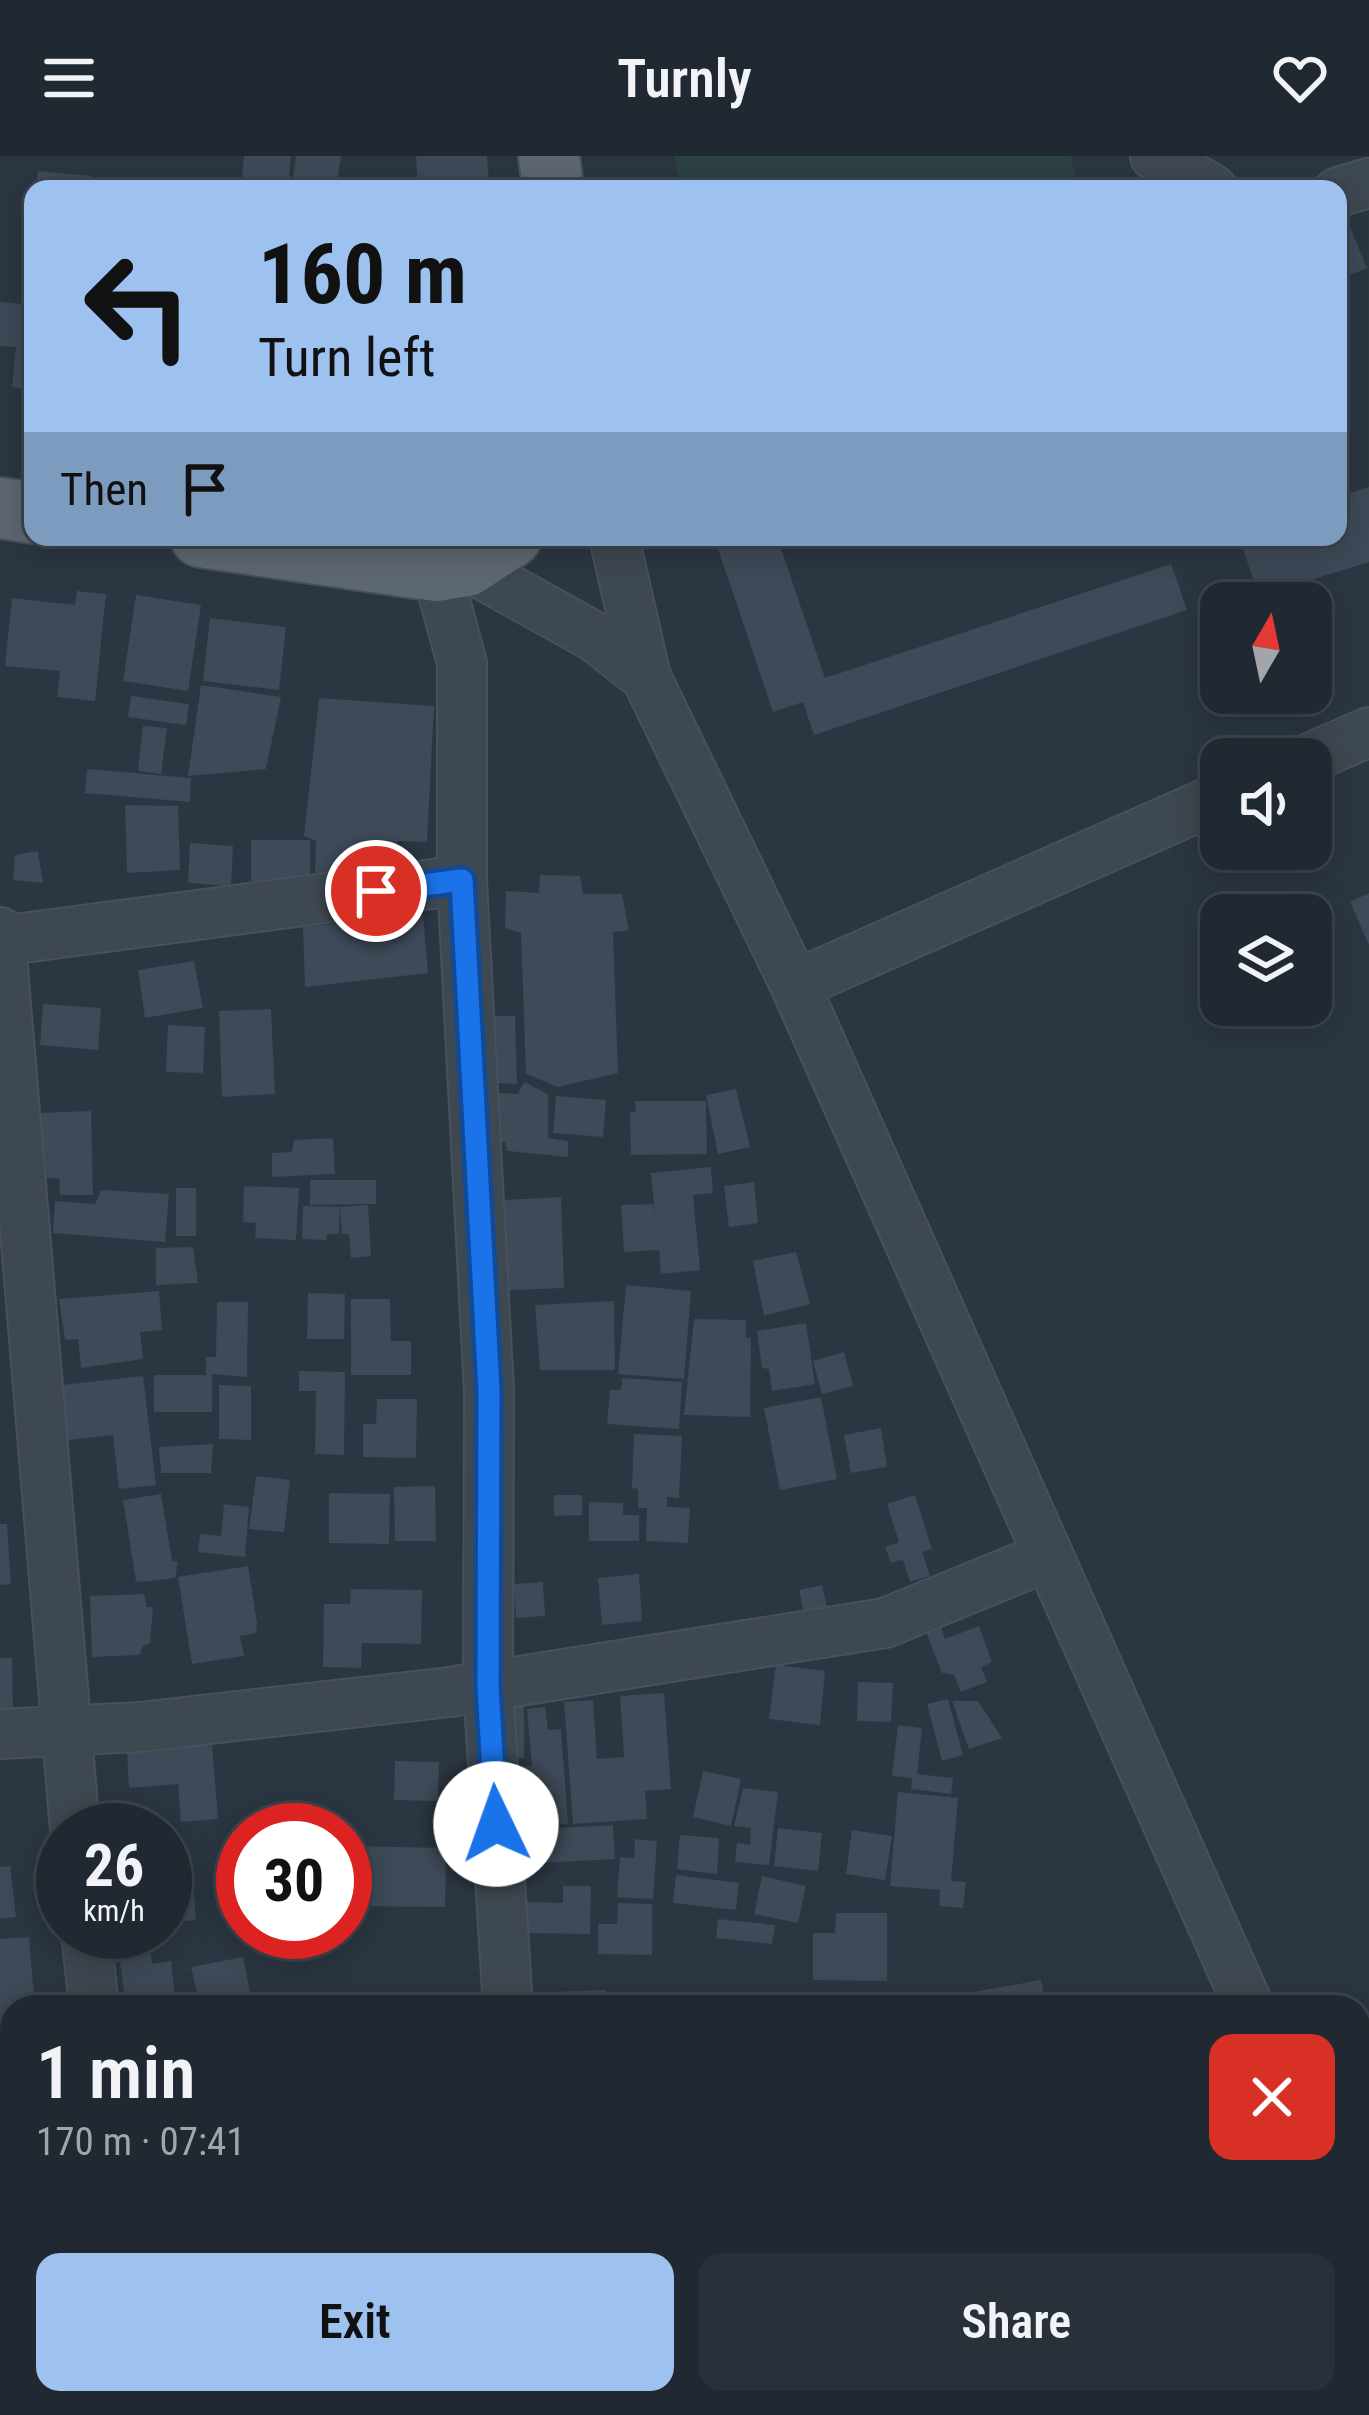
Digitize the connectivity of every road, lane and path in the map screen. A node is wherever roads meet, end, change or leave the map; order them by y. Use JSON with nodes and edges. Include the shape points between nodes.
{"nodes":[{"id":1,"x":1155,"y":156,"type":"edge"},
{"id":2,"x":1196,"y":180,"type":"edge"},
{"id":3,"x":317,"y":546,"type":"edge"},
{"id":4,"x":616,"y":546,"type":"edge"},
{"id":5,"x":471,"y":558,"type":"edge"},
{"id":6,"x":646,"y":677,"type":"junction"},
{"id":7,"x":1369,"y":732,"type":"edge"},
{"id":8,"x":1332,"y":748,"type":"edge"},
{"id":9,"x":1200,"y":806,"type":"edge"},
{"id":10,"x":462,"y":880,"type":"junction"},
{"id":11,"x":0,"y":938,"type":"edge"},
{"id":12,"x":795,"y":985,"type":"junction"},
{"id":13,"x":1049,"y":1556,"type":"junction"},
{"id":14,"x":488,"y":1686,"type":"junction"},
{"id":15,"x":65,"y":1730,"type":"junction"},
{"id":16,"x":0,"y":1734,"type":"edge"},
{"id":17,"x":73,"y":1803,"type":"edge"},
{"id":18,"x":89,"y":1959,"type":"edge"},
{"id":19,"x":93,"y":1995,"type":"edge"},
{"id":20,"x":507,"y":1995,"type":"edge"},
{"id":21,"x":1244,"y":1995,"type":"edge"}],
"edges":[{"from":1,"to":2,"type":"street"},
{"from":3,"to":5,"type":"main road"},
{"from":4,"to":6,"type":"street"},
{"from":5,"to":6,"type":"street"},
{"from":5,"to":10,"type":"street","via":[[462,663]]},
{"from":6,"to":12,"type":"street"},
{"from":7,"to":8,"type":"street"},
{"from":9,"to":12,"type":"street"},
{"from":10,"to":11,"type":"street"},
{"from":10,"to":14,"type":"street","via":[[489,1391]]},
{"from":11,"to":15,"type":"street"},
{"from":12,"to":13,"type":"street"},
{"from":13,"to":14,"type":"street","via":[[885,1623]]},
{"from":13,"to":21,"type":"street"},
{"from":14,"to":15,"type":"street"},
{"from":14,"to":20,"type":"street"},
{"from":15,"to":16,"type":"street"},
{"from":15,"to":17,"type":"street"},
{"from":18,"to":19,"type":"street"}]}
